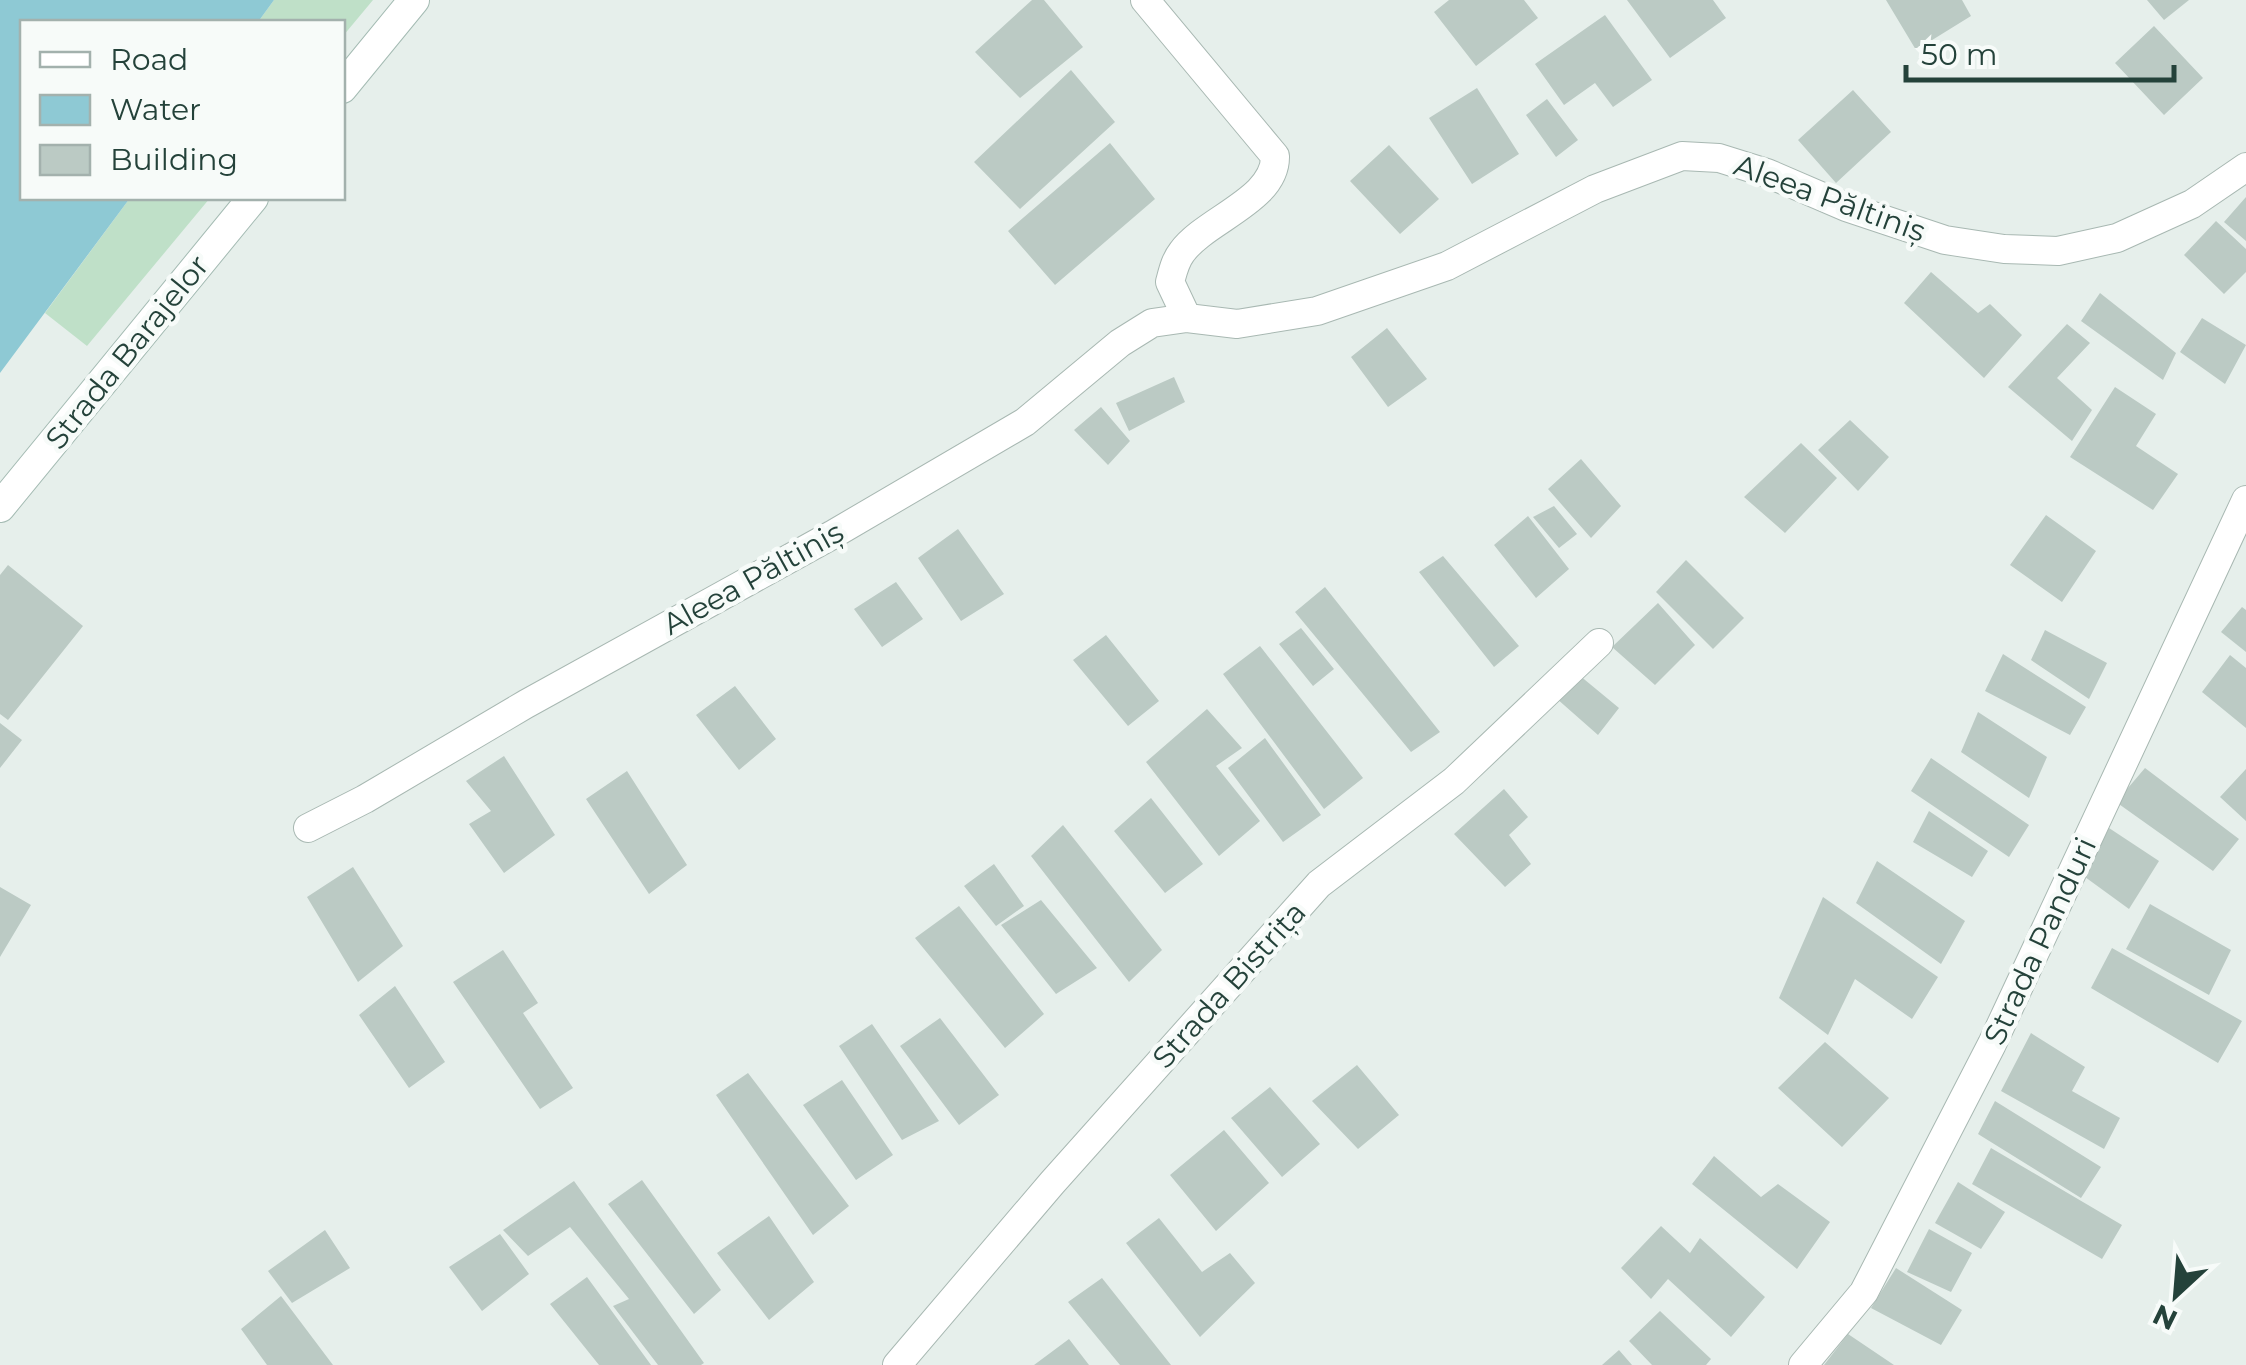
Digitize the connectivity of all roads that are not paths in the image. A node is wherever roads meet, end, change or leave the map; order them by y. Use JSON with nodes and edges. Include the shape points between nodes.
{"nodes":[{"id":1,"x":414,"y":0,"type":"edge"},
{"id":2,"x":1146,"y":0,"type":"edge"},
{"id":3,"x":345,"y":84,"type":"edge"},
{"id":4,"x":2246,"y":167,"type":"edge"},
{"id":5,"x":251,"y":200,"type":"edge"},
{"id":6,"x":1187,"y":318,"type":"junction"},
{"id":7,"x":2246,"y":500,"type":"edge"},
{"id":8,"x":0,"y":506,"type":"edge"},
{"id":9,"x":1599,"y":644,"type":"dead end"},
{"id":10,"x":308,"y":828,"type":"dead end"},
{"id":11,"x":896,"y":1365,"type":"edge"},
{"id":12,"x":1804,"y":1365,"type":"edge"}],
"edges":[{"from":1,"to":3,"type":"main road"},
{"from":2,"to":6,"type":"street","via":[[1274,156],[1268,183],[1182,251],[1170,282]]},
{"from":4,"to":6,"type":"street","name":"Aleea Păltiniș","via":[[2192,204],[2132,231],[2058,250],[2004,249],[1945,240],[1719,158],[1682,156],[1595,189],[1448,266],[1317,311],[1237,324]]},
{"from":5,"to":8,"type":"main road","name":"Strada Barajelor"},
{"from":6,"to":10,"type":"street","name":"Aleea Păltiniș","via":[[1152,323],[1025,422]]},
{"from":7,"to":12,"type":"street","name":"Strada Panduri","via":[[1982,1062],[1864,1292]]},
{"from":9,"to":11,"type":"street","name":"Strada Bistrița","via":[[1454,781],[1319,884]]}]}
